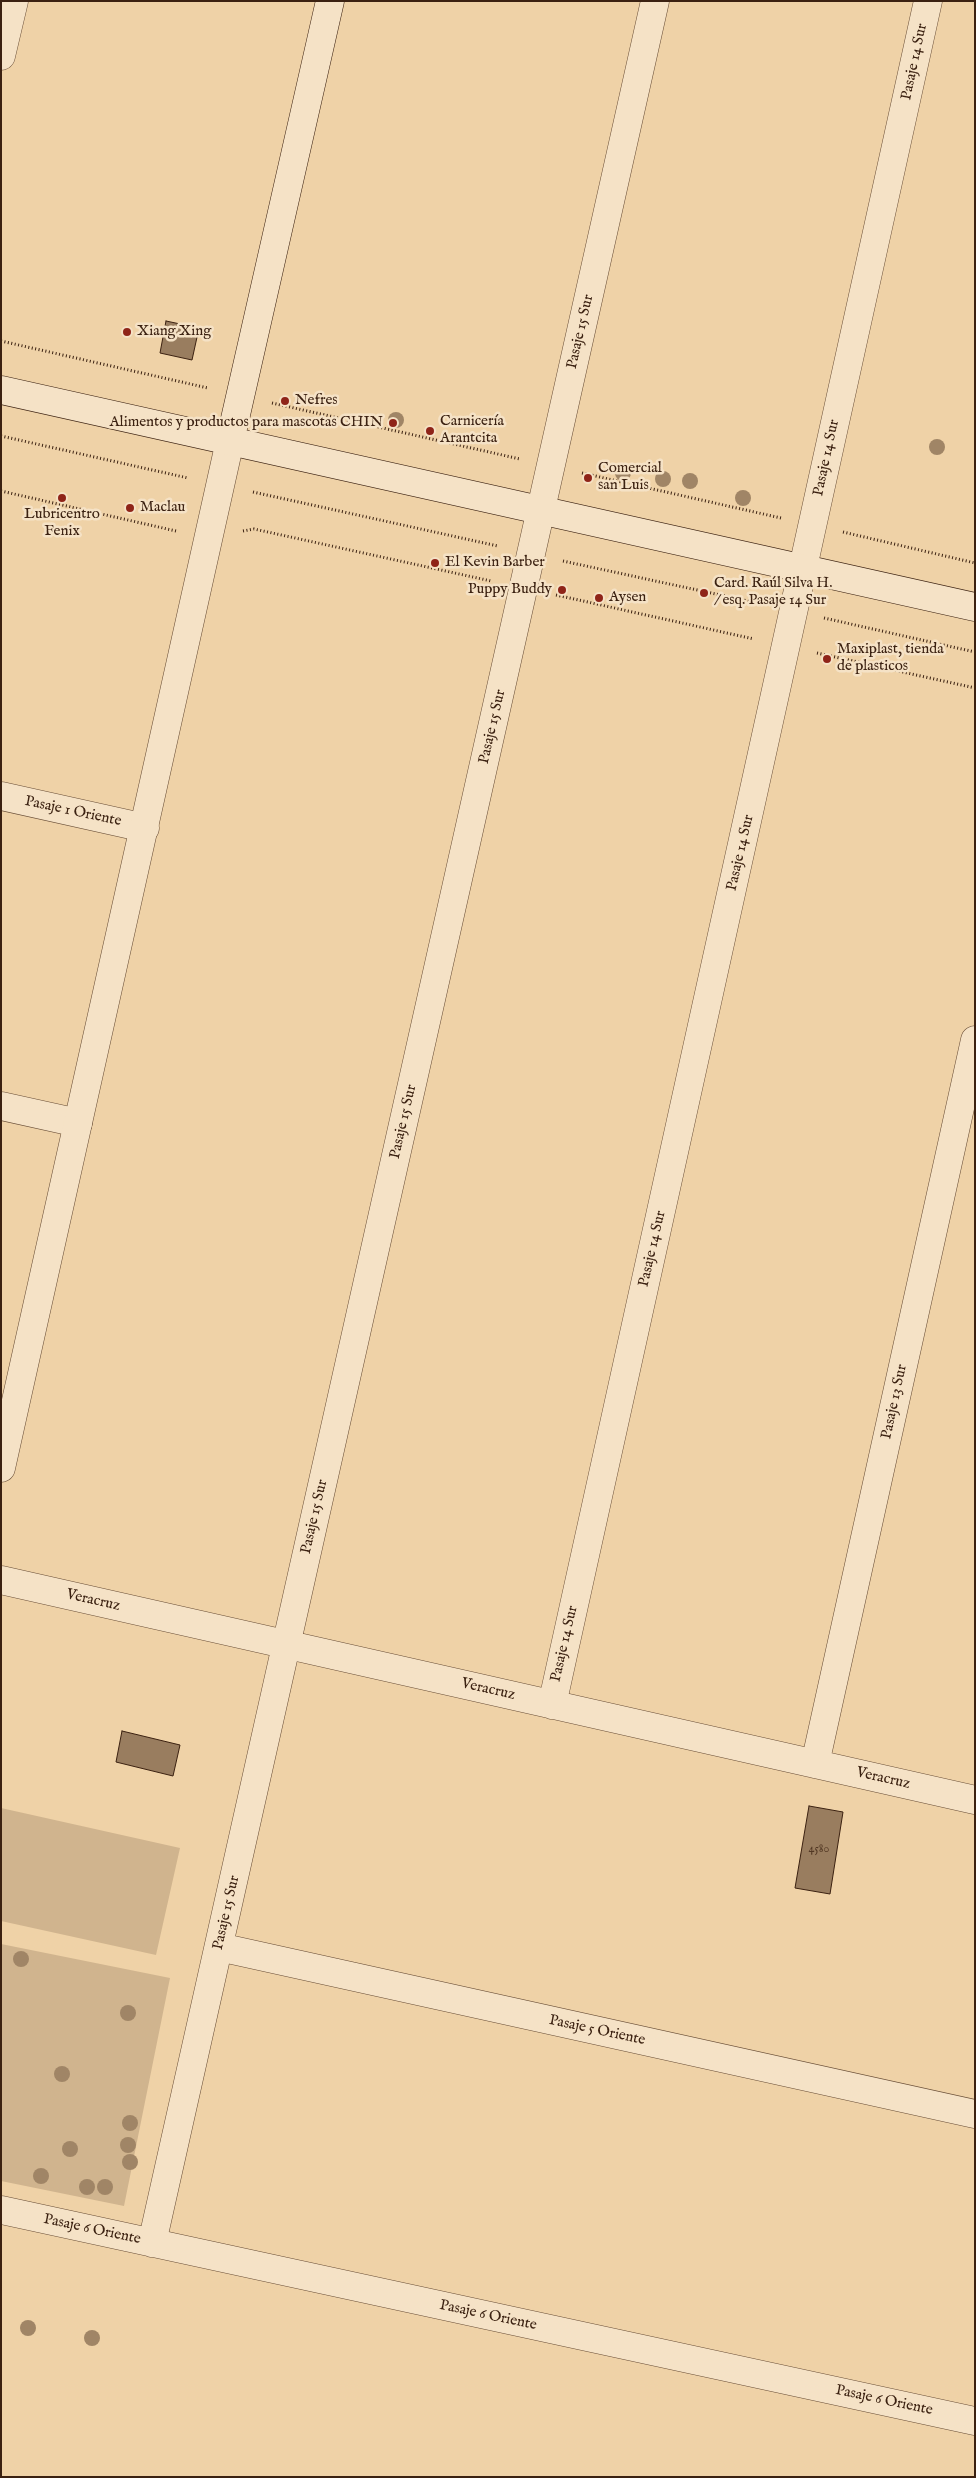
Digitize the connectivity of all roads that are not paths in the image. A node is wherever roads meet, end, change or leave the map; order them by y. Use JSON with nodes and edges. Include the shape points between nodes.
{"nodes":[{"id":1,"x":14,"y":1,"type":"edge"},
{"id":2,"x":330,"y":1,"type":"edge"},
{"id":3,"x":655,"y":1,"type":"edge"},
{"id":4,"x":928,"y":1,"type":"edge"},
{"id":5,"x":1,"y":56,"type":"edge"},
{"id":6,"x":1,"y":390,"type":"edge"},
{"id":7,"x":230,"y":441,"type":"junction"},
{"id":8,"x":541,"y":510,"type":"junction"},
{"id":9,"x":802,"y":568,"type":"junction"},
{"id":10,"x":975,"y":607,"type":"edge"},
{"id":11,"x":1,"y":796,"type":"edge"},
{"id":12,"x":145,"y":828,"type":"junction"},
{"id":13,"x":975,"y":1040,"type":"edge"},
{"id":14,"x":1,"y":1106,"type":"edge"},
{"id":15,"x":78,"y":1123,"type":"junction"},
{"id":16,"x":7,"y":1414,"type":"edge"},
{"id":17,"x":1,"y":1468,"type":"edge"},
{"id":18,"x":1,"y":1580,"type":"edge"},
{"id":19,"x":287,"y":1644,"type":"junction"},
{"id":20,"x":552,"y":1705,"type":"junction"},
{"id":21,"x":815,"y":1764,"type":"junction"},
{"id":22,"x":975,"y":1800,"type":"edge"},
{"id":23,"x":219,"y":1947,"type":"junction"},
{"id":24,"x":975,"y":2114,"type":"edge"},
{"id":25,"x":1,"y":2210,"type":"edge"},
{"id":26,"x":152,"y":2243,"type":"junction"},
{"id":27,"x":975,"y":2421,"type":"edge"}],
"edges":[{"from":1,"to":5,"type":"street"},
{"from":2,"to":7,"type":"street"},
{"from":3,"to":8,"type":"street","name":"Pasaje 15 Sur"},
{"from":4,"to":9,"type":"street","name":"Pasaje 14 Sur"},
{"from":6,"to":7,"type":"street"},
{"from":7,"to":8,"type":"street"},
{"from":7,"to":12,"type":"street"},
{"from":8,"to":9,"type":"street"},
{"from":8,"to":19,"type":"street","name":"Pasaje 15 Sur"},
{"from":9,"to":10,"type":"street"},
{"from":9,"to":20,"type":"street","name":"Pasaje 14 Sur"},
{"from":11,"to":12,"type":"street","name":"Pasaje 1 Oriente"},
{"from":12,"to":15,"type":"street"},
{"from":13,"to":21,"type":"street","name":"Pasaje 13 Sur"},
{"from":14,"to":15,"type":"street"},
{"from":15,"to":16,"type":"street"},
{"from":16,"to":17,"type":"street"},
{"from":18,"to":19,"type":"street","name":"Veracruz"},
{"from":19,"to":20,"type":"street","name":"Veracruz"},
{"from":19,"to":23,"type":"street","name":"Pasaje 15 Sur"},
{"from":20,"to":21,"type":"street","name":"Veracruz"},
{"from":21,"to":22,"type":"street","name":"Veracruz"},
{"from":23,"to":24,"type":"street","name":"Pasaje 5 Oriente"},
{"from":23,"to":26,"type":"street","name":"Pasaje 15 Sur"},
{"from":25,"to":26,"type":"street","name":"Pasaje 6 Oriente"},
{"from":26,"to":27,"type":"street","name":"Pasaje 6 Oriente"}]}
